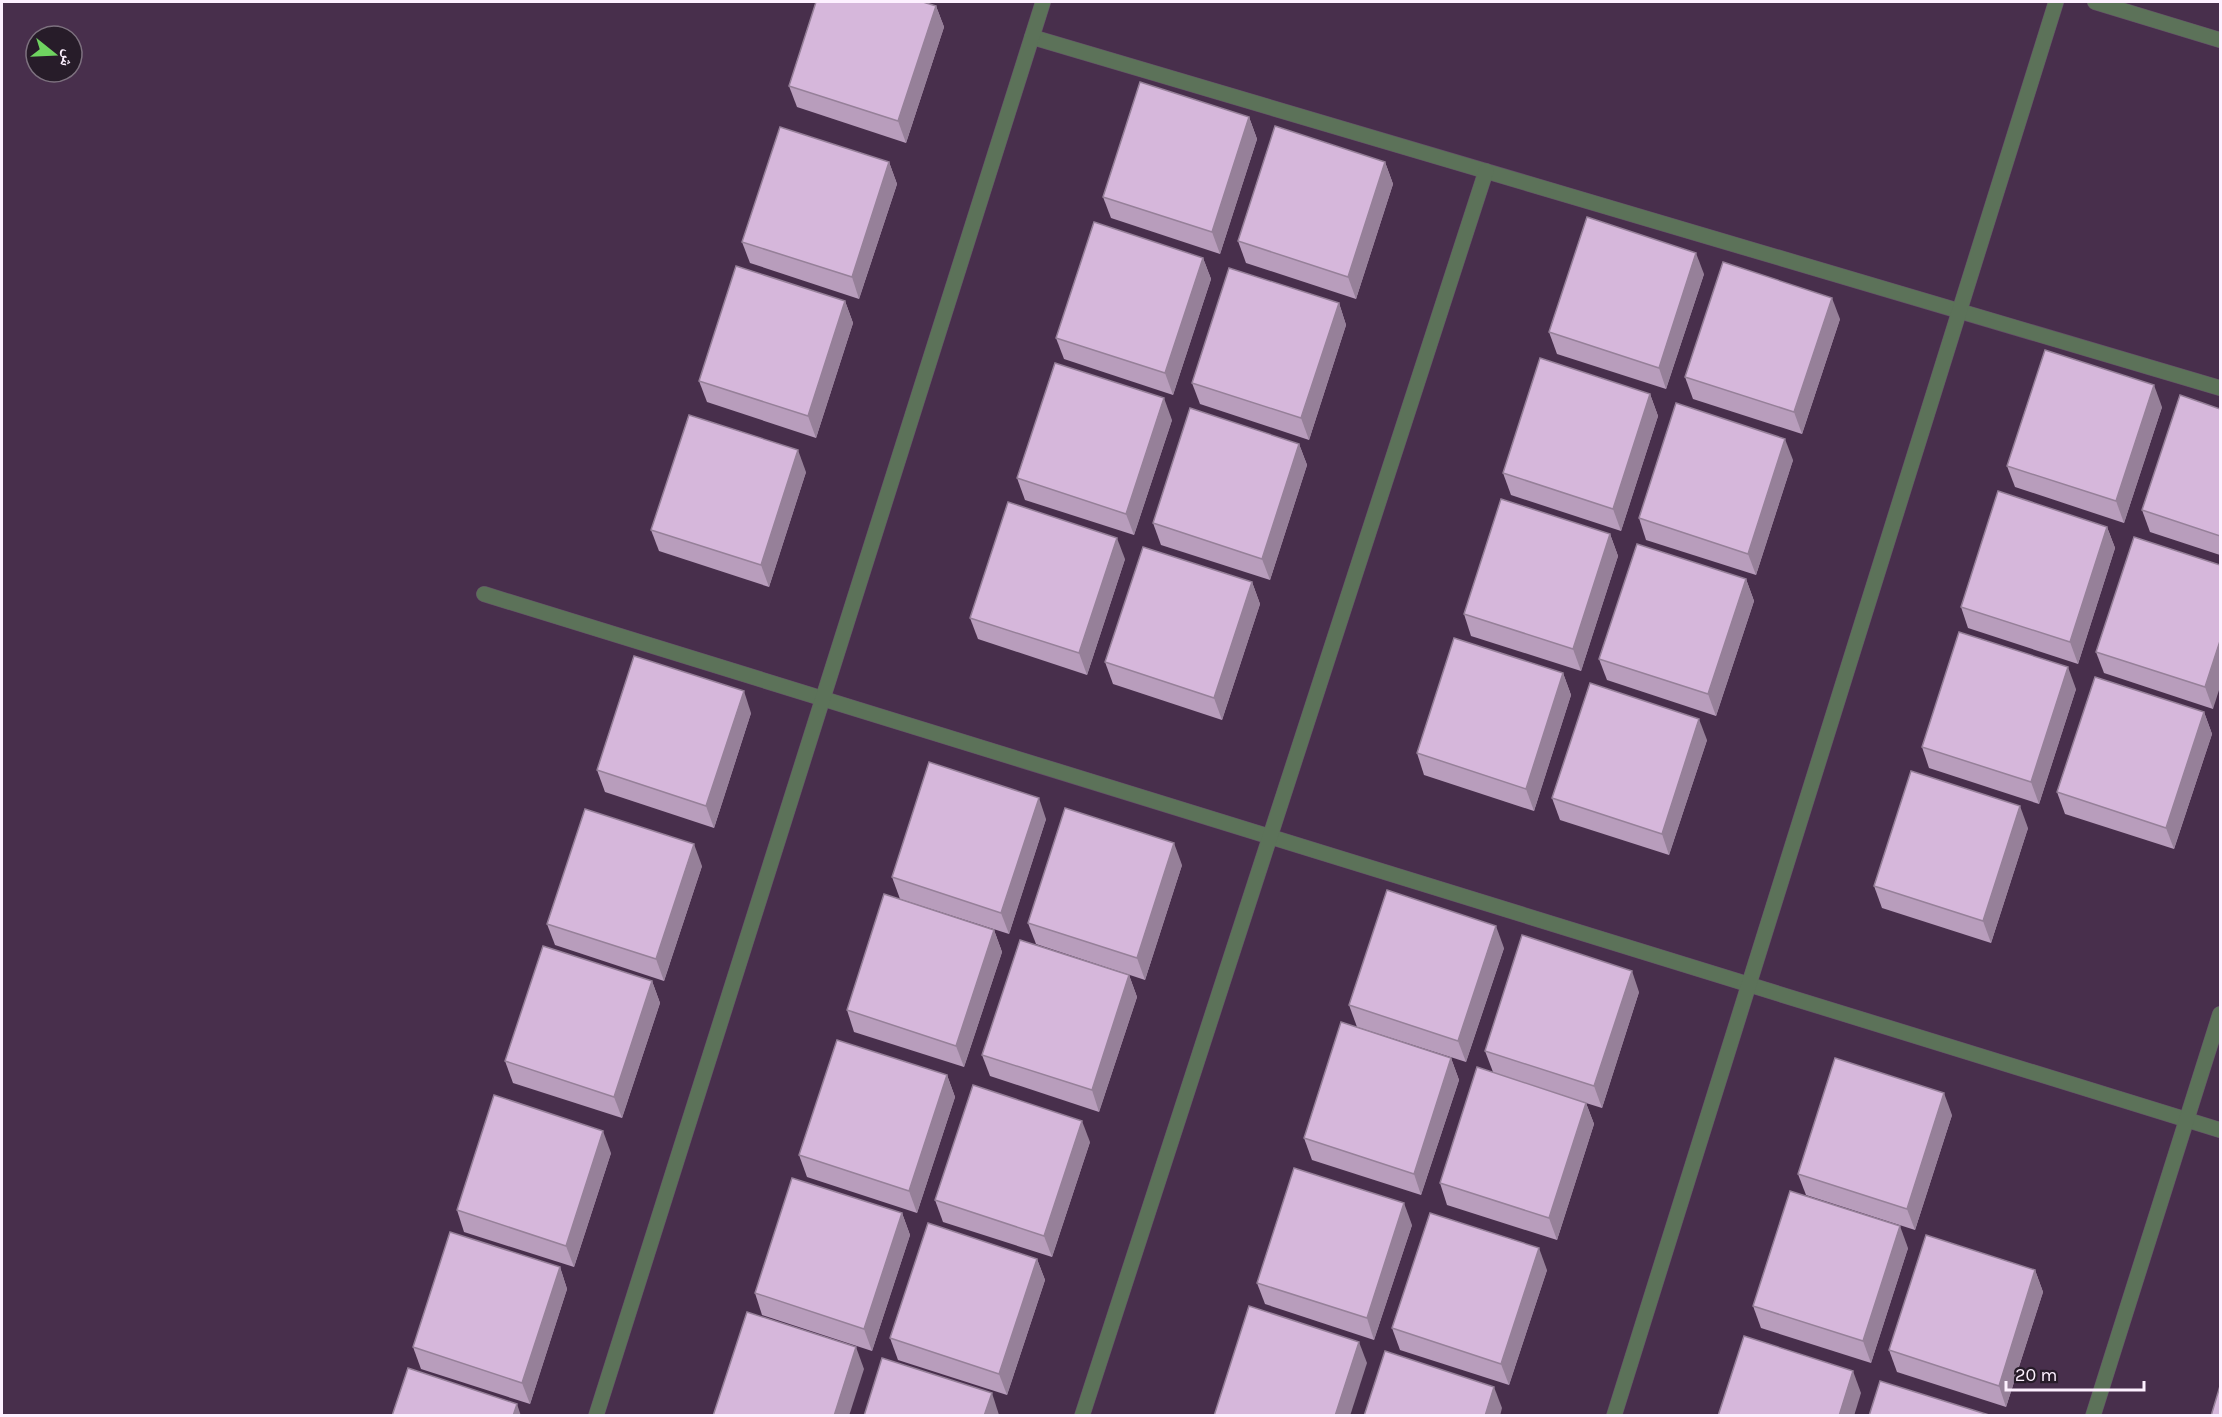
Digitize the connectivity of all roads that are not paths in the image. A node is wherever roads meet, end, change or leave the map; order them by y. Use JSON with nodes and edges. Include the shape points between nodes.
{"nodes":[{"id":1,"x":1043,"y":2,"type":"edge"},
{"id":2,"x":2056,"y":2,"type":"edge"},
{"id":3,"x":2095,"y":2,"type":"edge"},
{"id":4,"x":1032,"y":37,"type":"junction"},
{"id":5,"x":2220,"y":40,"type":"edge"},
{"id":6,"x":1486,"y":171,"type":"junction"},
{"id":7,"x":1960,"y":311,"type":"junction"},
{"id":8,"x":2220,"y":388,"type":"edge"},
{"id":9,"x":484,"y":594,"type":"dead end"},
{"id":10,"x":823,"y":699,"type":"junction"},
{"id":11,"x":1270,"y":837,"type":"junction"},
{"id":12,"x":1749,"y":985,"type":"junction"},
{"id":13,"x":2220,"y":1014,"type":"edge"},
{"id":14,"x":2187,"y":1120,"type":"junction"},
{"id":15,"x":2220,"y":1130,"type":"edge"},
{"id":16,"x":596,"y":1416,"type":"edge"},
{"id":17,"x":1082,"y":1416,"type":"edge"},
{"id":18,"x":1614,"y":1416,"type":"edge"},
{"id":19,"x":2093,"y":1416,"type":"edge"}],
"edges":[{"from":1,"to":4,"type":"street"},
{"from":2,"to":7,"type":"street"},
{"from":3,"to":5,"type":"street"},
{"from":4,"to":6,"type":"street"},
{"from":4,"to":10,"type":"street"},
{"from":6,"to":7,"type":"street"},
{"from":6,"to":11,"type":"street"},
{"from":7,"to":8,"type":"street"},
{"from":7,"to":12,"type":"street"},
{"from":9,"to":10,"type":"street"},
{"from":10,"to":11,"type":"street"},
{"from":10,"to":16,"type":"street"},
{"from":11,"to":12,"type":"street"},
{"from":11,"to":17,"type":"street"},
{"from":12,"to":14,"type":"street"},
{"from":12,"to":18,"type":"street"},
{"from":13,"to":14,"type":"street"},
{"from":14,"to":15,"type":"street"},
{"from":14,"to":19,"type":"street"}]}
